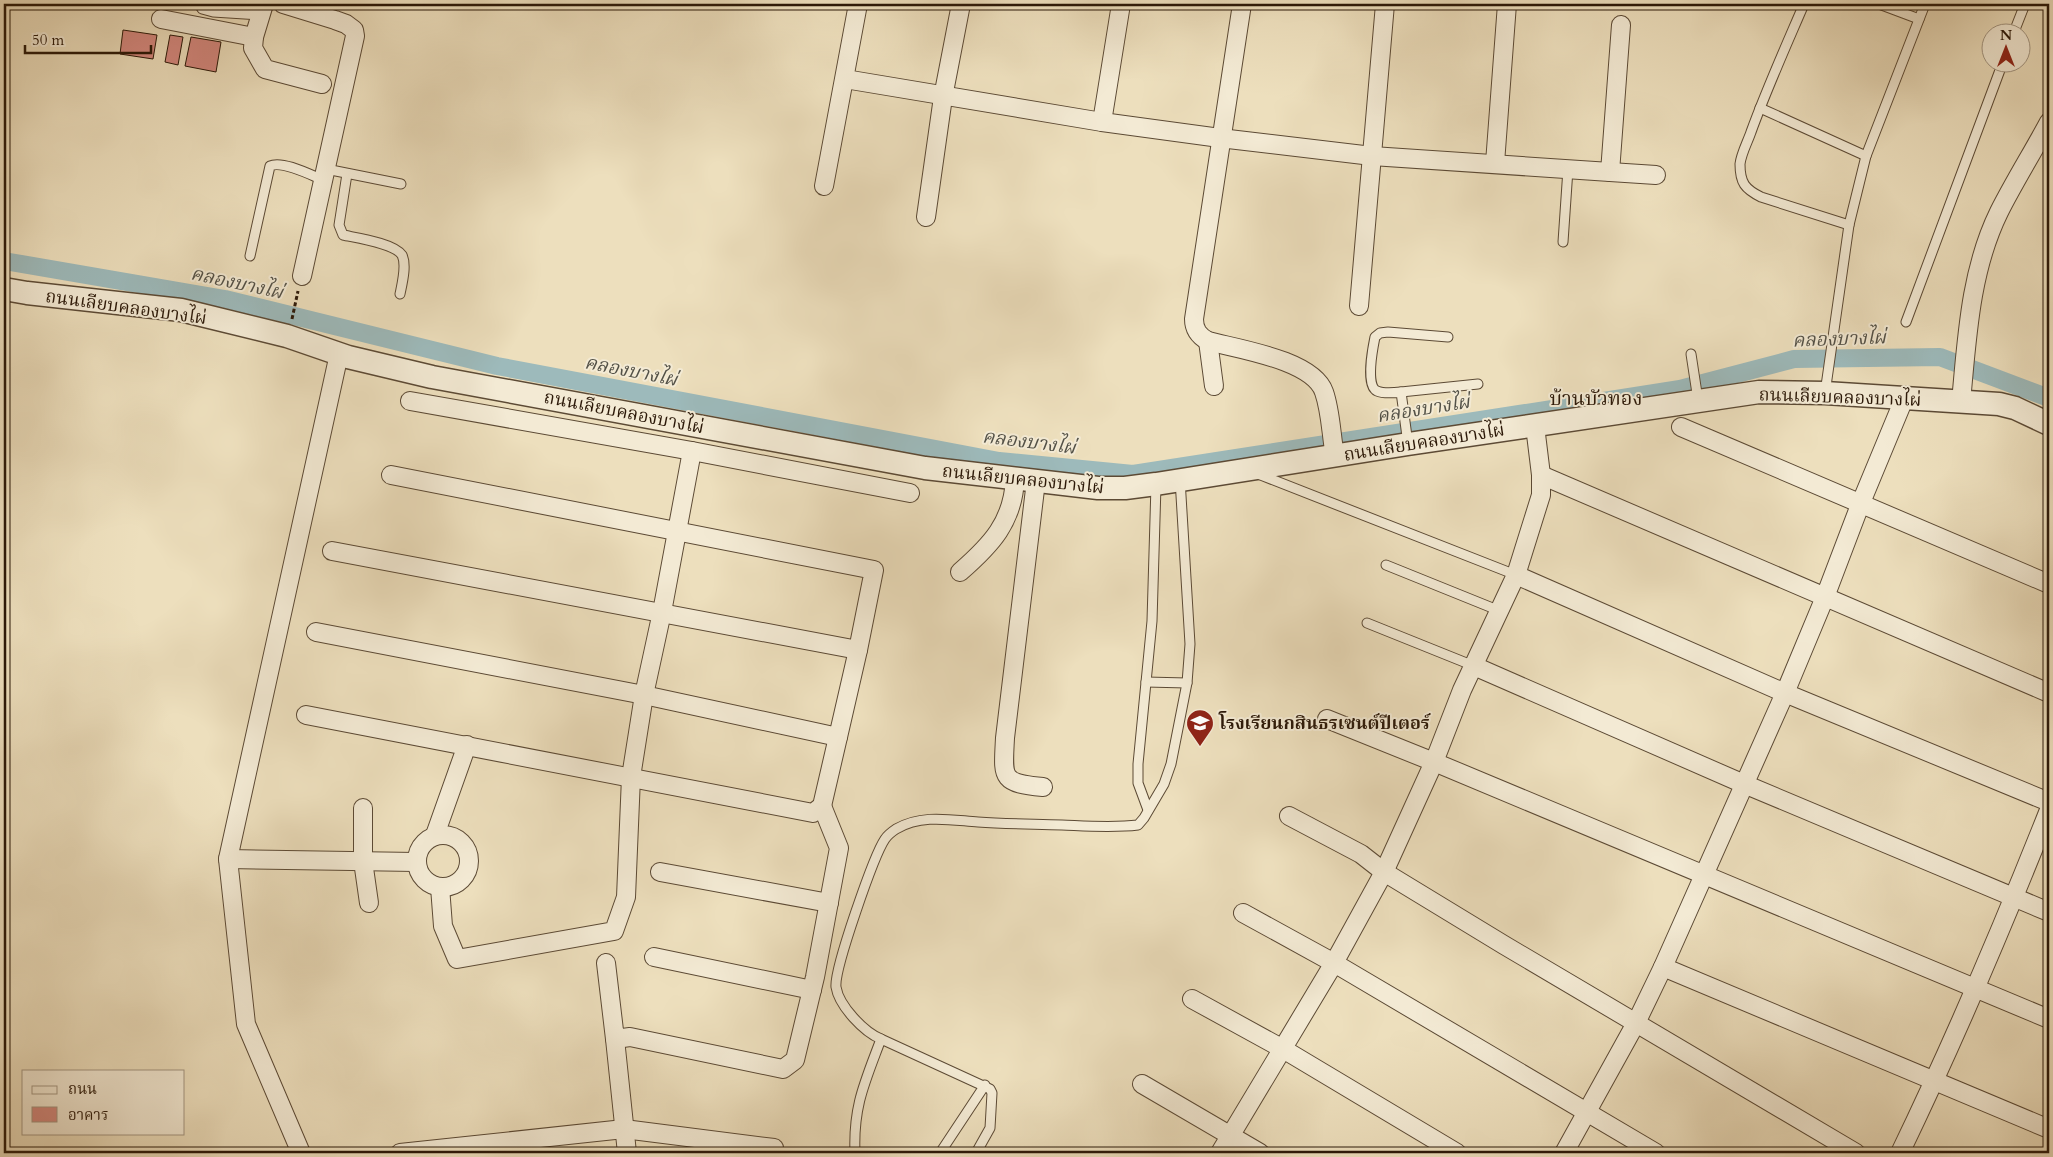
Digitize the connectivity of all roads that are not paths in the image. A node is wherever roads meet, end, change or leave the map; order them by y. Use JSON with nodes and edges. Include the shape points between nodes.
{"nodes":[{"id":1,"x":199,"y":4,"type":"edge"},
{"id":2,"x":283,"y":4,"type":"edge"},
{"id":3,"x":858,"y":4,"type":"edge"},
{"id":4,"x":961,"y":4,"type":"edge"},
{"id":5,"x":1121,"y":4,"type":"edge"},
{"id":6,"x":1242,"y":4,"type":"edge"},
{"id":7,"x":1385,"y":4,"type":"edge"},
{"id":8,"x":1507,"y":4,"type":"edge"},
{"id":9,"x":1804,"y":4,"type":"edge"},
{"id":10,"x":1879,"y":4,"type":"edge"},
{"id":11,"x":1925,"y":4,"type":"edge"},
{"id":12,"x":2024,"y":4,"type":"edge"},
{"id":13,"x":262,"y":9,"type":"edge"},
{"id":14,"x":324,"y":10,"type":"edge"},
{"id":15,"x":160,"y":18,"type":"dead end"},
{"id":16,"x":1919,"y":19,"type":"junction"},
{"id":17,"x":2018,"y":22,"type":"edge"},
{"id":18,"x":1622,"y":25,"type":"dead end"},
{"id":19,"x":254,"y":37,"type":"junction"},
{"id":20,"x":1999,"y":72,"type":"edge"},
{"id":21,"x":845,"y":79,"type":"junction"},
{"id":22,"x":322,"y":84,"type":"dead end"},
{"id":23,"x":943,"y":97,"type":"junction"},
{"id":24,"x":1760,"y":108,"type":"junction"},
{"id":25,"x":1102,"y":122,"type":"junction"},
{"id":26,"x":2049,"y":122,"type":"edge"},
{"id":27,"x":1220,"y":138,"type":"junction"},
{"id":28,"x":1372,"y":156,"type":"junction"},
{"id":29,"x":1866,"y":156,"type":"junction"},
{"id":30,"x":1495,"y":163,"type":"junction"},
{"id":31,"x":1568,"y":169,"type":"junction"},
{"id":32,"x":1610,"y":172,"type":"junction"},
{"id":33,"x":347,"y":174,"type":"junction"},
{"id":34,"x":324,"y":175,"type":"junction"},
{"id":35,"x":1656,"y":175,"type":"dead end"},
{"id":36,"x":402,"y":184,"type":"dead end"},
{"id":37,"x":824,"y":186,"type":"dead end"},
{"id":38,"x":926,"y":217,"type":"dead end"},
{"id":39,"x":1848,"y":224,"type":"junction"},
{"id":40,"x":1562,"y":242,"type":"dead end"},
{"id":41,"x":250,"y":256,"type":"dead end"},
{"id":42,"x":302,"y":276,"type":"dead end"},
{"id":43,"x":4,"y":289,"type":"edge"},
{"id":44,"x":400,"y":294,"type":"dead end"},
{"id":45,"x":1359,"y":306,"type":"dead end"},
{"id":46,"x":1906,"y":322,"type":"dead end"},
{"id":47,"x":1448,"y":337,"type":"dead end"},
{"id":48,"x":1208,"y":341,"type":"junction"},
{"id":49,"x":339,"y":354,"type":"junction"},
{"id":50,"x":1691,"y":354,"type":"dead end"},
{"id":51,"x":1827,"y":382,"type":"junction"},
{"id":52,"x":1478,"y":384,"type":"dead end"},
{"id":53,"x":1214,"y":386,"type":"dead end"},
{"id":54,"x":1401,"y":396,"type":"junction"},
{"id":55,"x":1697,"y":396,"type":"junction"},
{"id":56,"x":1904,"y":399,"type":"junction"},
{"id":57,"x":410,"y":401,"type":"dead end"},
{"id":58,"x":1961,"y":402,"type":"junction"},
{"id":59,"x":2049,"y":424,"type":"edge"},
{"id":60,"x":1535,"y":426,"type":"junction"},
{"id":61,"x":1681,"y":427,"type":"dead end"},
{"id":62,"x":1408,"y":440,"type":"junction"},
{"id":63,"x":692,"y":451,"type":"junction"},
{"id":64,"x":1334,"y":451,"type":"junction"},
{"id":65,"x":1246,"y":469,"type":"junction"},
{"id":66,"x":391,"y":475,"type":"dead end"},
{"id":67,"x":1541,"y":475,"type":"junction"},
{"id":68,"x":1180,"y":479,"type":"junction"},
{"id":69,"x":1026,"y":480,"type":"junction"},
{"id":70,"x":1156,"y":484,"type":"junction"},
{"id":71,"x":910,"y":493,"type":"dead end"},
{"id":72,"x":1860,"y":504,"type":"junction"},
{"id":73,"x":677,"y":533,"type":"junction"},
{"id":74,"x":332,"y":551,"type":"dead end"},
{"id":75,"x":1386,"y":565,"type":"dead end"},
{"id":76,"x":960,"y":572,"type":"dead end"},
{"id":77,"x":1516,"y":575,"type":"junction"},
{"id":78,"x":2049,"y":584,"type":"edge"},
{"id":79,"x":1826,"y":597,"type":"junction"},
{"id":80,"x":1500,"y":611,"type":"junction"},
{"id":81,"x":662,"y":612,"type":"junction"},
{"id":82,"x":1367,"y":623,"type":"dead end"},
{"id":83,"x":316,"y":632,"type":"dead end"},
{"id":84,"x":858,"y":650,"type":"junction"},
{"id":85,"x":1474,"y":666,"type":"junction"},
{"id":86,"x":1146,"y":682,"type":"junction"},
{"id":87,"x":1187,"y":683,"type":"junction"},
{"id":88,"x":1785,"y":693,"type":"junction"},
{"id":89,"x":2049,"y":693,"type":"edge"},
{"id":90,"x":644,"y":695,"type":"junction"},
{"id":91,"x":306,"y":715,"type":"dead end"},
{"id":92,"x":1327,"y":720,"type":"dead end"},
{"id":93,"x":838,"y":737,"type":"junction"},
{"id":94,"x":467,"y":745,"type":"junction"},
{"id":95,"x":1434,"y":762,"type":"junction"},
{"id":96,"x":631,"y":777,"type":"junction"},
{"id":97,"x":1744,"y":784,"type":"junction"},
{"id":98,"x":1043,"y":787,"type":"dead end"},
{"id":99,"x":2049,"y":802,"type":"edge"},
{"id":100,"x":822,"y":806,"type":"junction"},
{"id":101,"x":364,"y":808,"type":"dead end"},
{"id":102,"x":1148,"y":810,"type":"junction"},
{"id":103,"x":2049,"y":810,"type":"edge"},
{"id":104,"x":1289,"y":816,"type":"dead end"},
{"id":105,"x":435,"y":835,"type":"junction"},
{"id":106,"x":228,"y":859,"type":"junction"},
{"id":107,"x":364,"y":861,"type":"junction"},
{"id":108,"x":416,"y":862,"type":"junction"},
{"id":109,"x":660,"y":872,"type":"dead end"},
{"id":110,"x":1384,"y":872,"type":"junction"},
{"id":111,"x":1703,"y":875,"type":"junction"},
{"id":112,"x":440,"y":887,"type":"junction"},
{"id":113,"x":2014,"y":897,"type":"junction"},
{"id":114,"x":369,"y":903,"type":"dead end"},
{"id":115,"x":829,"y":904,"type":"junction"},
{"id":116,"x":2049,"y":912,"type":"edge"},
{"id":117,"x":1243,"y":913,"type":"dead end"},
{"id":118,"x":654,"y":957,"type":"dead end"},
{"id":119,"x":606,"y":963,"type":"dead end"},
{"id":120,"x":1334,"y":963,"type":"junction"},
{"id":121,"x":1662,"y":967,"type":"junction"},
{"id":122,"x":1974,"y":988,"type":"junction"},
{"id":123,"x":812,"y":990,"type":"junction"},
{"id":124,"x":1192,"y":999,"type":"dead end"},
{"id":125,"x":2049,"y":1020,"type":"edge"},
{"id":126,"x":1636,"y":1023,"type":"junction"},
{"id":127,"x":615,"y":1039,"type":"junction"},
{"id":128,"x":881,"y":1039,"type":"junction"},
{"id":129,"x":1283,"y":1049,"type":"junction"},
{"id":130,"x":1935,"y":1081,"type":"junction"},
{"id":131,"x":1142,"y":1084,"type":"dead end"},
{"id":132,"x":985,"y":1085,"type":"junction"},
{"id":133,"x":1587,"y":1113,"type":"junction"},
{"id":134,"x":624,"y":1129,"type":"junction"},
{"id":135,"x":2049,"y":1130,"type":"edge"},
{"id":136,"x":1230,"y":1136,"type":"junction"},
{"id":137,"x":774,"y":1148,"type":"dead end"},
{"id":138,"x":301,"y":1153,"type":"edge"},
{"id":139,"x":400,"y":1153,"type":"edge"},
{"id":140,"x":627,"y":1153,"type":"edge"},
{"id":141,"x":856,"y":1153,"type":"edge"},
{"id":142,"x":940,"y":1153,"type":"edge"},
{"id":143,"x":976,"y":1153,"type":"edge"},
{"id":144,"x":1220,"y":1153,"type":"edge"},
{"id":145,"x":1260,"y":1153,"type":"edge"},
{"id":146,"x":1457,"y":1153,"type":"edge"},
{"id":147,"x":1564,"y":1153,"type":"edge"},
{"id":148,"x":1656,"y":1153,"type":"edge"},
{"id":149,"x":1856,"y":1153,"type":"edge"},
{"id":150,"x":1900,"y":1153,"type":"edge"}],
"edges":[{"from":1,"to":13,"type":"lane","via":[[202,9],[213,12]]},
{"from":2,"to":14,"type":"street"},
{"from":3,"to":21,"type":"street"},
{"from":4,"to":23,"type":"street"},
{"from":5,"to":25,"type":"street"},
{"from":6,"to":27,"type":"street"},
{"from":7,"to":28,"type":"street"},
{"from":8,"to":30,"type":"street"},
{"from":9,"to":24,"type":"lane"},
{"from":10,"to":16,"type":"lane"},
{"from":11,"to":16,"type":"lane"},
{"from":12,"to":17,"type":"lane"},
{"from":13,"to":19,"type":"street"},
{"from":14,"to":34,"type":"street","via":[[354,30],[355,36]]},
{"from":15,"to":19,"type":"street"},
{"from":16,"to":29,"type":"lane"},
{"from":18,"to":32,"type":"street"},
{"from":19,"to":22,"type":"street","via":[[254,48],[265,69]]},
{"from":20,"to":46,"type":"lane"},
{"from":21,"to":23,"type":"street"},
{"from":21,"to":37,"type":"street"},
{"from":23,"to":25,"type":"street"},
{"from":23,"to":38,"type":"street"},
{"from":24,"to":29,"type":"lane"},
{"from":24,"to":39,"type":"lane","via":[[1740,162],[1743,182],[1748,190],[1760,197]]},
{"from":25,"to":27,"type":"street"},
{"from":26,"to":58,"type":"street","via":[[1998,213],[1982,258],[1972,296]]},
{"from":27,"to":28,"type":"street"},
{"from":27,"to":48,"type":"street","via":[[1194,319],[1197,332]]},
{"from":28,"to":30,"type":"street"},
{"from":28,"to":45,"type":"street"},
{"from":29,"to":39,"type":"lane"},
{"from":30,"to":31,"type":"street"},
{"from":31,"to":32,"type":"street"},
{"from":31,"to":40,"type":"lane"},
{"from":32,"to":35,"type":"street"},
{"from":33,"to":34,"type":"lane"},
{"from":33,"to":36,"type":"lane"},
{"from":33,"to":44,"type":"lane","via":[[339,224],[343,235],[393,247],[402,255],[404,265]]},
{"from":34,"to":41,"type":"lane","via":[[285,165],[270,166]]},
{"from":34,"to":42,"type":"street"},
{"from":39,"to":51,"type":"lane"},
{"from":43,"to":49,"type":"street","name":"ถนนเลียบคลองบางไผ่","via":[[181,310],[287,336]]},
{"from":47,"to":54,"type":"lane","via":[[1388,332],[1375,337],[1370,374],[1374,389]]},
{"from":48,"to":53,"type":"street"},
{"from":48,"to":64,"type":"street","via":[[1306,370],[1324,390]]},
{"from":49,"to":69,"type":"street","name":"ถนนเลียบคลองบางไผ่","via":[[432,377],[915,467]]},
{"from":49,"to":106,"type":"street"},
{"from":50,"to":55,"type":"lane"},
{"from":51,"to":55,"type":"street","name":"ถนนเลียบคลองบางไผ่","via":[[1760,392]]},
{"from":51,"to":56,"type":"street","name":"ถนนเลียบคลองบางไผ่"},
{"from":52,"to":54,"type":"lane"},
{"from":54,"to":62,"type":"lane"},
{"from":55,"to":60,"type":"street","name":"ถนนเลียบคลองบางไผ่"},
{"from":56,"to":58,"type":"street","name":"ถนนเลียบคลองบางไผ่"},
{"from":56,"to":72,"type":"street"},
{"from":57,"to":63,"type":"street"},
{"from":58,"to":59,"type":"street","name":"ถนนเลียบคลองบางไผ่","via":[[1999,404]]},
{"from":60,"to":62,"type":"street","name":"ถนนเลียบคลองบางไผ่"},
{"from":60,"to":67,"type":"street"},
{"from":61,"to":72,"type":"street"},
{"from":62,"to":64,"type":"street","name":"ถนนเลียบคลองบางไผ่"},
{"from":63,"to":71,"type":"street"},
{"from":63,"to":73,"type":"street"},
{"from":64,"to":65,"type":"street","name":"ถนนเลียบคลองบางไผ่"},
{"from":65,"to":68,"type":"street","name":"ถนนเลียบคลองบางไผ่"},
{"from":65,"to":77,"type":"lane"},
{"from":66,"to":73,"type":"street"},
{"from":67,"to":77,"type":"street","via":[[1540,495]]},
{"from":67,"to":79,"type":"street"},
{"from":68,"to":70,"type":"street","name":"ถนนเลียบคลองบางไผ่"},
{"from":68,"to":87,"type":"lane","via":[[1190,644]]},
{"from":69,"to":70,"type":"street","name":"ถนนเลียบคลองบางไผ่","via":[[1098,488]]},
{"from":69,"to":76,"type":"street","via":[[1014,493],[1006,522],[985,550]]},
{"from":69,"to":98,"type":"street","via":[[1004,758],[1005,772],[1011,782]]},
{"from":70,"to":86,"type":"lane","via":[[1152,621]]},
{"from":72,"to":78,"type":"street"},
{"from":72,"to":79,"type":"street"},
{"from":73,"to":81,"type":"street"},
{"from":73,"to":84,"type":"street","via":[[874,570]]},
{"from":74,"to":81,"type":"street"},
{"from":75,"to":80,"type":"lane"},
{"from":77,"to":80,"type":"street"},
{"from":77,"to":88,"type":"street"},
{"from":79,"to":88,"type":"street"},
{"from":79,"to":89,"type":"street"},
{"from":80,"to":85,"type":"street"},
{"from":81,"to":84,"type":"street"},
{"from":81,"to":90,"type":"street"},
{"from":82,"to":85,"type":"lane"},
{"from":83,"to":90,"type":"street"},
{"from":84,"to":93,"type":"street"},
{"from":85,"to":95,"type":"street"},
{"from":85,"to":97,"type":"street"},
{"from":86,"to":87,"type":"lane"},
{"from":86,"to":102,"type":"lane","via":[[1138,783]]},
{"from":87,"to":102,"type":"lane","via":[[1171,764],[1164,784]]},
{"from":88,"to":97,"type":"street"},
{"from":88,"to":99,"type":"street"},
{"from":90,"to":93,"type":"street"},
{"from":90,"to":96,"type":"street"},
{"from":91,"to":94,"type":"street"},
{"from":92,"to":95,"type":"street"},
{"from":93,"to":100,"type":"street"},
{"from":94,"to":96,"type":"street"},
{"from":94,"to":105,"type":"street"},
{"from":95,"to":110,"type":"street"},
{"from":95,"to":111,"type":"street"},
{"from":96,"to":100,"type":"street","via":[[813,813]]},
{"from":96,"to":112,"type":"street","via":[[626,897],[614,931],[457,959],[443,926]]},
{"from":97,"to":111,"type":"street"},
{"from":97,"to":113,"type":"street"},
{"from":100,"to":115,"type":"street","via":[[839,848]]},
{"from":101,"to":107,"type":"street"},
{"from":102,"to":128,"type":"lane","via":[[1138,825],[1129,826],[934,818],[896,829],[885,839],[874,861],[845,946],[836,985],[846,1008],[869,1034]]},
{"from":103,"to":113,"type":"street"},
{"from":104,"to":110,"type":"street","via":[[1361,854]]},
{"from":105,"to":108,"type":"street","via":[[422,845]]},
{"from":105,"to":112,"type":"street","via":[[459,839],[465,845],[470,860],[464,877],[457,883]]},
{"from":106,"to":107,"type":"street"},
{"from":106,"to":138,"type":"street","via":[[246,1024]]},
{"from":107,"to":108,"type":"street"},
{"from":107,"to":114,"type":"street"},
{"from":108,"to":112,"type":"street","via":[[424,879]]},
{"from":109,"to":115,"type":"street"},
{"from":110,"to":120,"type":"street"},
{"from":110,"to":126,"type":"street"},
{"from":111,"to":121,"type":"street"},
{"from":111,"to":122,"type":"street"},
{"from":113,"to":116,"type":"street"},
{"from":113,"to":122,"type":"street"},
{"from":115,"to":123,"type":"street"},
{"from":117,"to":120,"type":"street"},
{"from":118,"to":123,"type":"street"},
{"from":119,"to":127,"type":"street"},
{"from":120,"to":129,"type":"street"},
{"from":120,"to":133,"type":"street"},
{"from":121,"to":126,"type":"street"},
{"from":121,"to":130,"type":"street"},
{"from":122,"to":125,"type":"street"},
{"from":122,"to":130,"type":"street"},
{"from":123,"to":127,"type":"street","via":[[795,1060],[783,1069],[630,1037]]},
{"from":124,"to":129,"type":"street"},
{"from":126,"to":133,"type":"street"},
{"from":126,"to":149,"type":"street"},
{"from":127,"to":134,"type":"street"},
{"from":128,"to":132,"type":"lane"},
{"from":128,"to":141,"type":"lane","via":[[859,1096],[854,1128]]},
{"from":129,"to":136,"type":"street"},
{"from":129,"to":146,"type":"street"},
{"from":130,"to":135,"type":"street"},
{"from":130,"to":150,"type":"street"},
{"from":131,"to":136,"type":"street"},
{"from":132,"to":142,"type":"lane"},
{"from":132,"to":143,"type":"lane","via":[[992,1093],[990,1128]]},
{"from":133,"to":147,"type":"street"},
{"from":133,"to":148,"type":"street"},
{"from":134,"to":137,"type":"street"},
{"from":134,"to":139,"type":"street"},
{"from":134,"to":140,"type":"street"},
{"from":136,"to":144,"type":"street"},
{"from":136,"to":145,"type":"street"}]}
